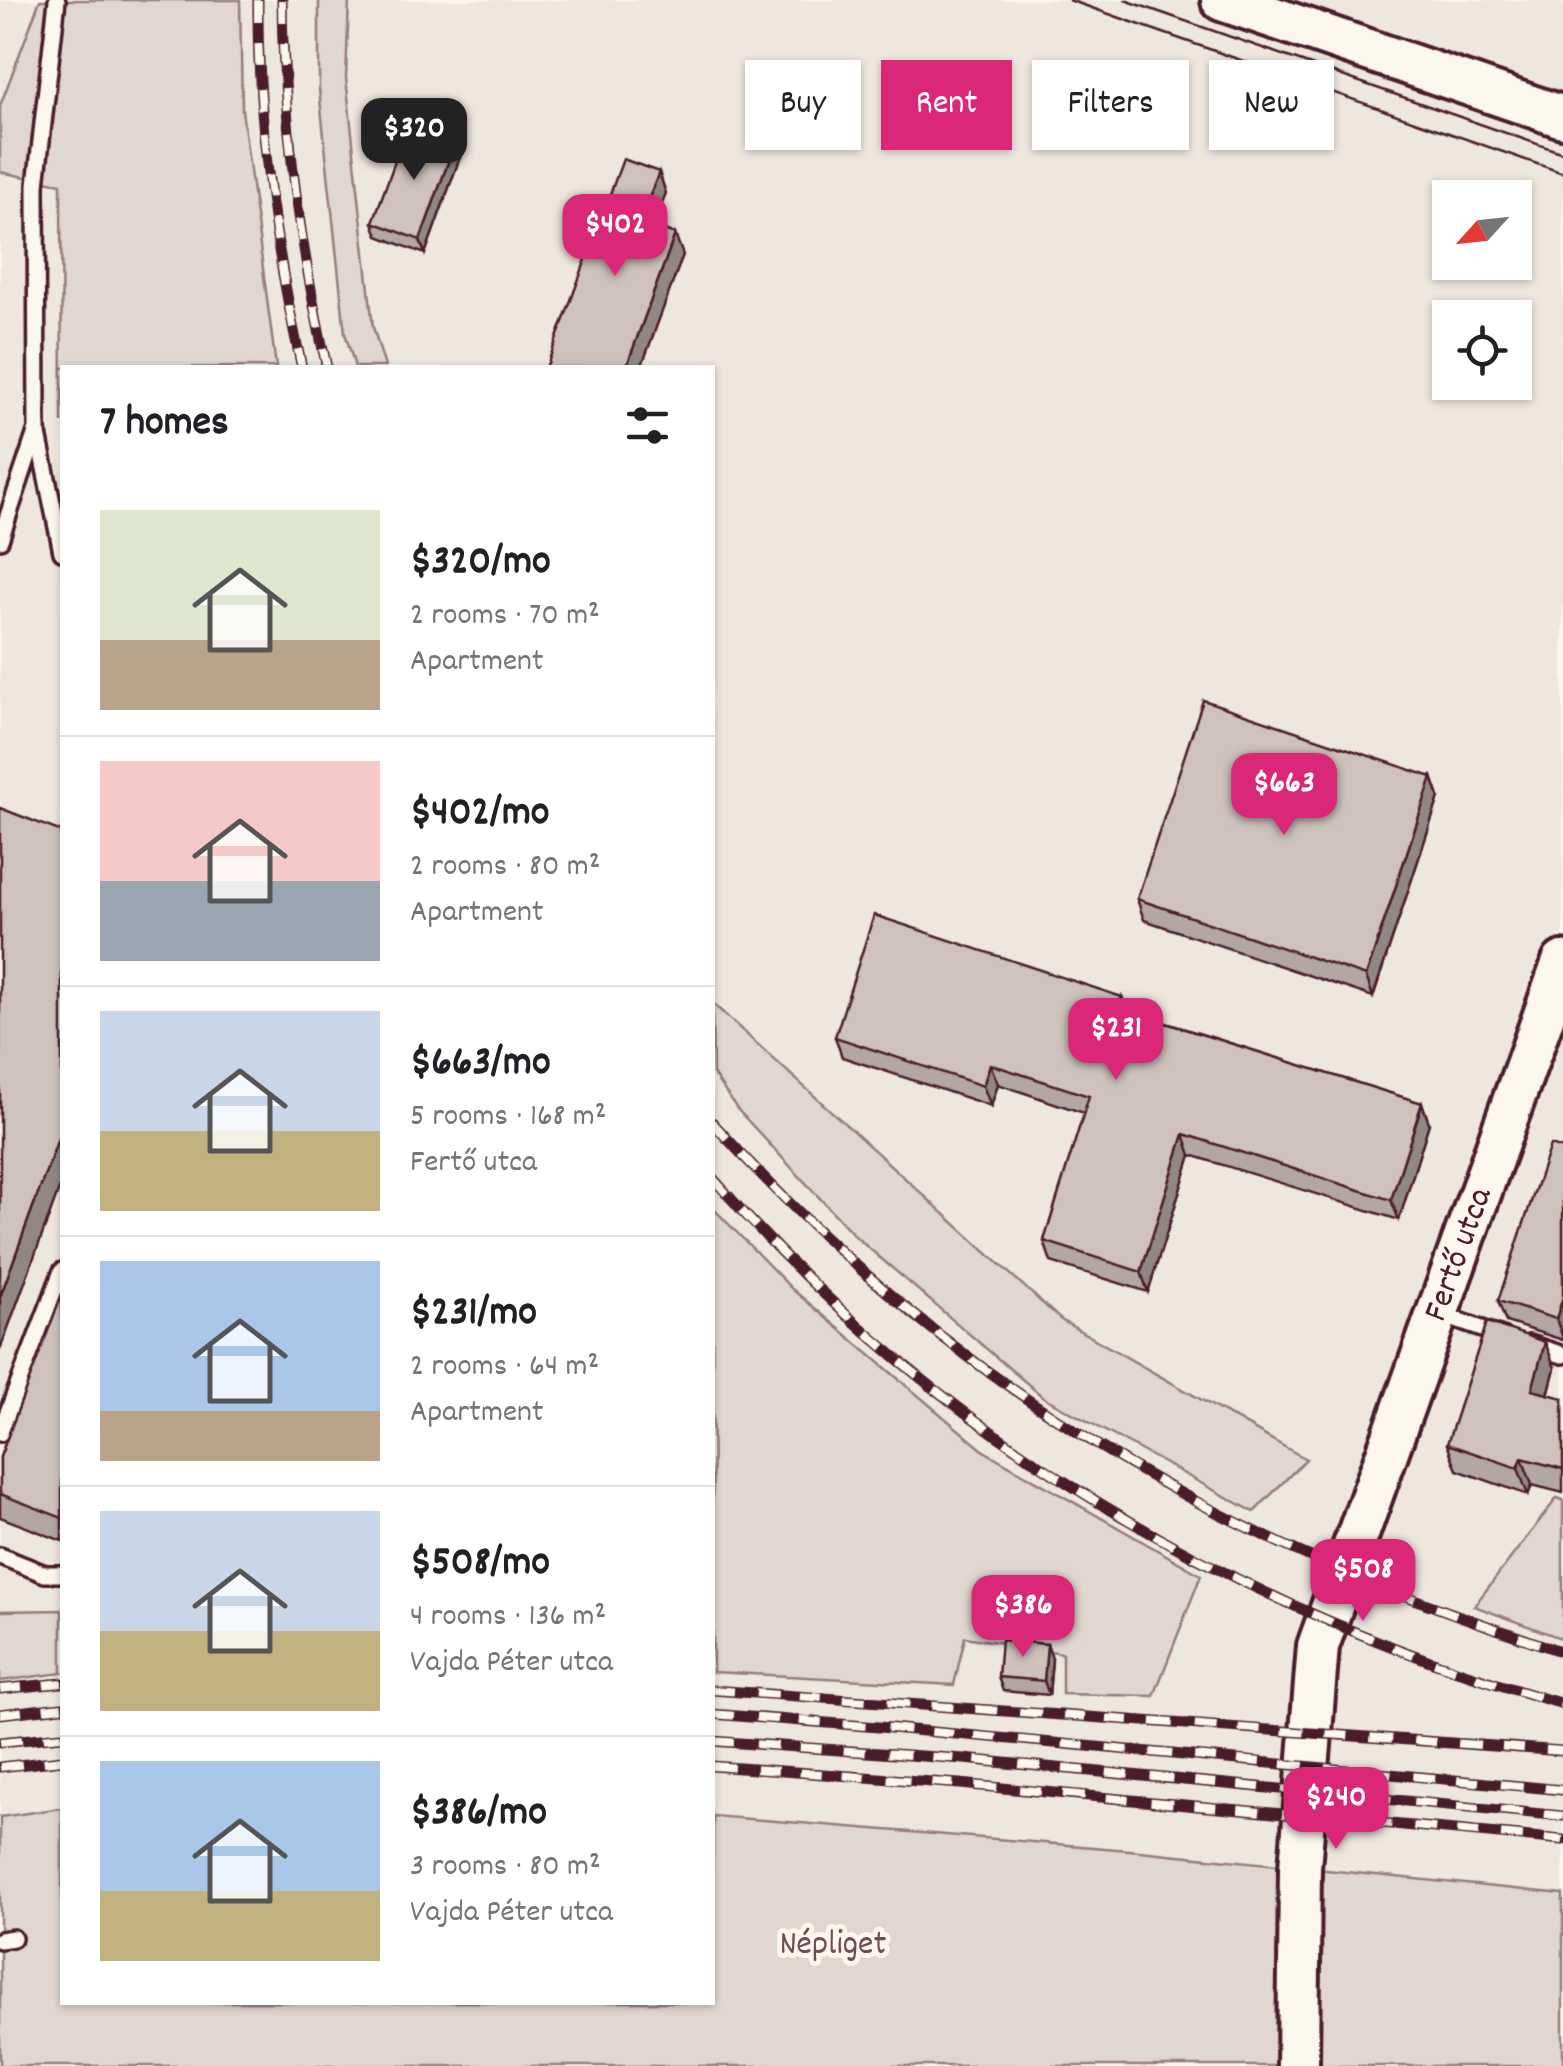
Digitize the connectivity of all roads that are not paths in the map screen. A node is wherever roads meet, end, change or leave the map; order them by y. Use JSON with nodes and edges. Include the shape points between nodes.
{"nodes":[{"id":1,"x":57,"y":0,"type":"edge"},
{"id":2,"x":1222,"y":0,"type":"edge"},
{"id":3,"x":1563,"y":117,"type":"edge"},
{"id":4,"x":37,"y":429,"type":"junction"},
{"id":5,"x":0,"y":540,"type":"edge"},
{"id":6,"x":60,"y":542,"type":"edge"},
{"id":7,"x":1563,"y":962,"type":"edge"},
{"id":8,"x":60,"y":1276,"type":"edge"},
{"id":9,"x":1439,"y":1314,"type":"junction"},
{"id":10,"x":1563,"y":1355,"type":"edge"},
{"id":11,"x":0,"y":1433,"type":"edge"},
{"id":12,"x":0,"y":1556,"type":"edge"},
{"id":13,"x":60,"y":1574,"type":"edge"},
{"id":14,"x":1298,"y":2066,"type":"edge"}],
"edges":[{"from":1,"to":4,"type":"lane","via":[[36,185]]},
{"from":2,"to":3,"type":"street"},
{"from":4,"to":5,"type":"lane"},
{"from":4,"to":6,"type":"lane"},
{"from":7,"to":9,"type":"street","name":"Fertő utca"},
{"from":8,"to":11,"type":"lane"},
{"from":9,"to":10,"type":"lane"},
{"from":9,"to":14,"type":"street","name":"Fertő utca","via":[[1318,1646],[1300,1868]]},
{"from":12,"to":13,"type":"lane"}]}
